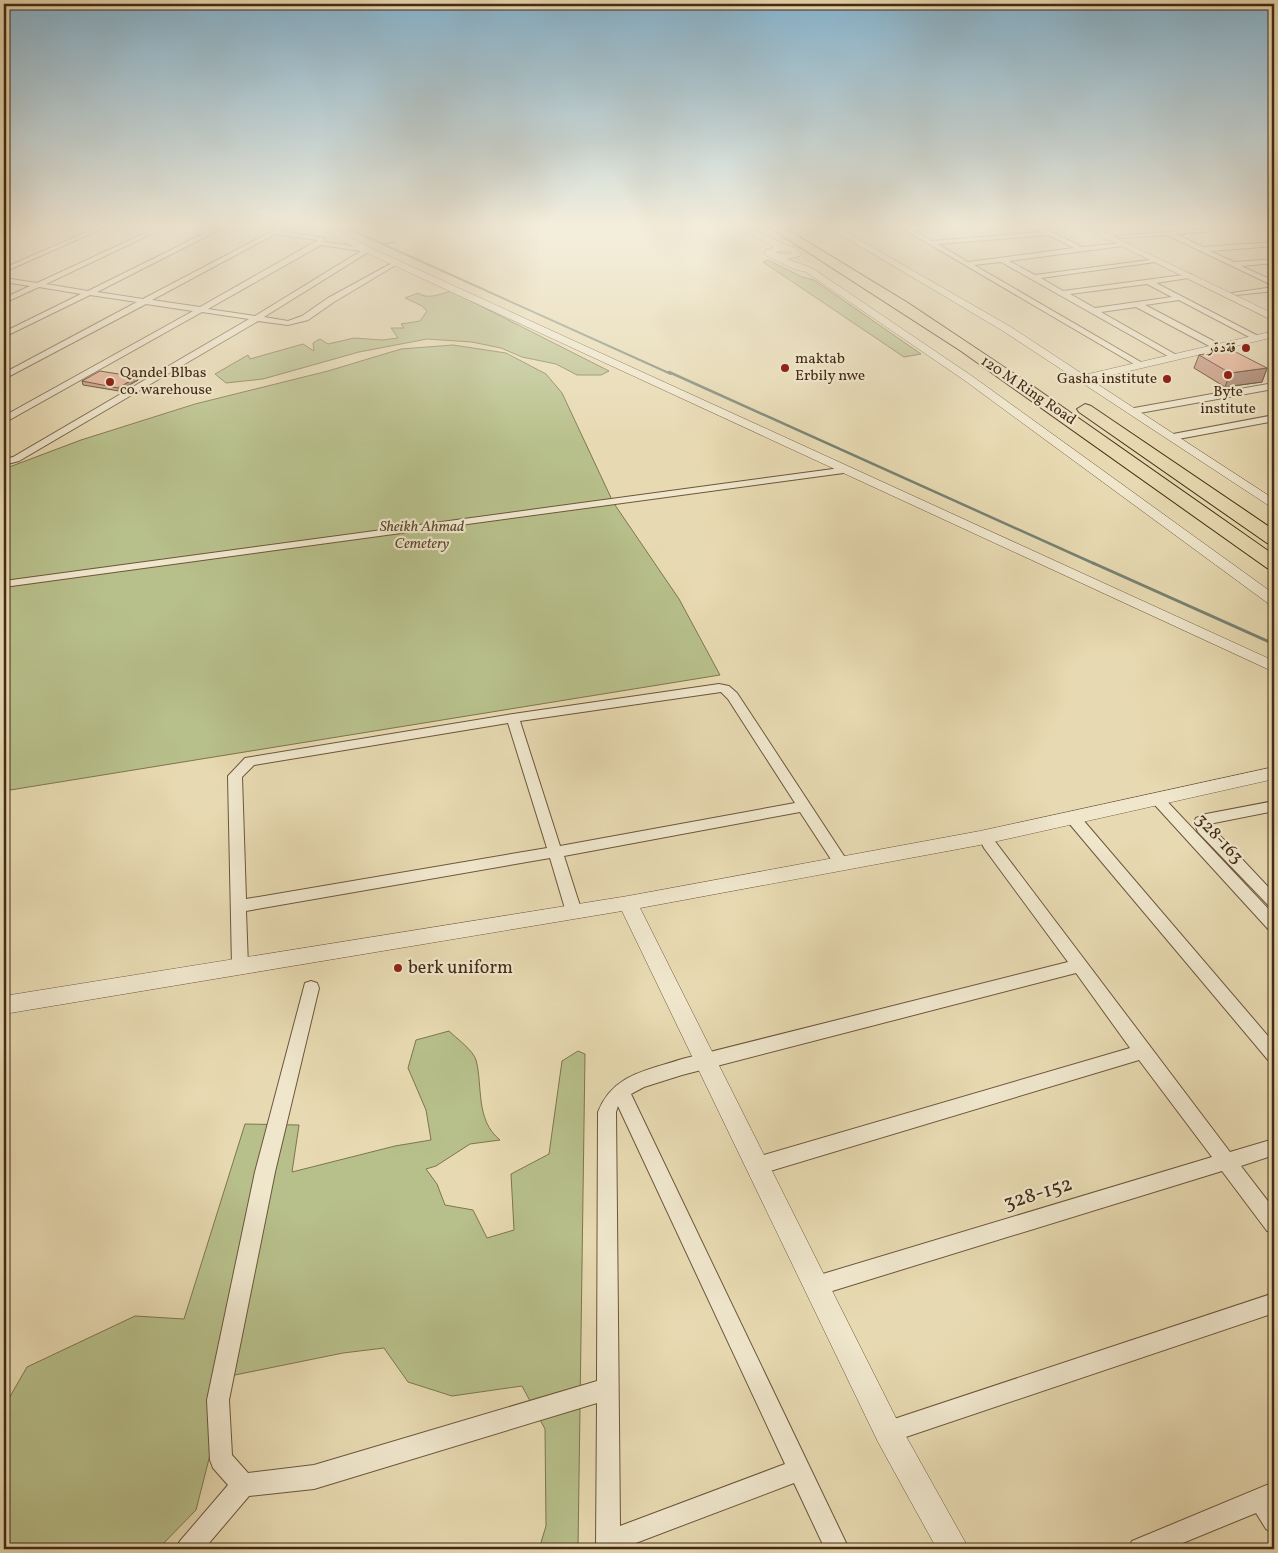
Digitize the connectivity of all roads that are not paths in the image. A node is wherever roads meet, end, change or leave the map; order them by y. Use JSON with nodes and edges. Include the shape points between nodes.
{"nodes":[{"id":1,"x":77,"y":299,"type":"edge"},
{"id":2,"x":126,"y":299,"type":"edge"},
{"id":3,"x":148,"y":299,"type":"edge"},
{"id":4,"x":221,"y":299,"type":"edge"},
{"id":5,"x":287,"y":299,"type":"edge"},
{"id":6,"x":334,"y":299,"type":"edge"},
{"id":7,"x":476,"y":299,"type":"edge"},
{"id":8,"x":852,"y":299,"type":"edge"},
{"id":9,"x":889,"y":299,"type":"edge"},
{"id":10,"x":916,"y":299,"type":"edge"},
{"id":11,"x":956,"y":299,"type":"edge"},
{"id":12,"x":1029,"y":299,"type":"edge"},
{"id":13,"x":1074,"y":299,"type":"edge"},
{"id":14,"x":1169,"y":299,"type":"edge"},
{"id":15,"x":1182,"y":299,"type":"edge"},
{"id":16,"x":1243,"y":299,"type":"edge"},
{"id":17,"x":1250,"y":299,"type":"edge"},
{"id":18,"x":143,"y":302,"type":"junction"},
{"id":19,"x":1137,"y":304,"type":"junction"},
{"id":20,"x":201,"y":311,"type":"junction"},
{"id":21,"x":1094,"y":311,"type":"junction"},
{"id":22,"x":1273,"y":312,"type":"edge"},
{"id":23,"x":255,"y":319,"type":"junction"},
{"id":24,"x":1274,"y":334,"type":"edge"},
{"id":25,"x":4,"y":335,"type":"edge"},
{"id":26,"x":1258,"y":338,"type":"junction"},
{"id":27,"x":1274,"y":341,"type":"edge"},
{"id":28,"x":1218,"y":347,"type":"junction"},
{"id":29,"x":1176,"y":357,"type":"junction"},
{"id":30,"x":1186,"y":362,"type":"junction"},
{"id":31,"x":1142,"y":365,"type":"junction"},
{"id":32,"x":4,"y":376,"type":"edge"},
{"id":33,"x":1263,"y":377,"type":"edge"},
{"id":34,"x":1041,"y":380,"type":"dead end"},
{"id":35,"x":1088,"y":381,"type":"junction"},
{"id":36,"x":1274,"y":383,"type":"edge"},
{"id":37,"x":1072,"y":401,"type":"dead end"},
{"id":38,"x":4,"y":409,"type":"edge"},
{"id":39,"x":1134,"y":411,"type":"junction"},
{"id":40,"x":19,"y":412,"type":"junction"},
{"id":41,"x":1274,"y":418,"type":"edge"},
{"id":42,"x":4,"y":420,"type":"edge"},
{"id":43,"x":1260,"y":421,"type":"junction"},
{"id":44,"x":1274,"y":429,"type":"edge"},
{"id":45,"x":1173,"y":437,"type":"junction"},
{"id":46,"x":4,"y":462,"type":"edge"},
{"id":47,"x":848,"y":470,"type":"junction"},
{"id":48,"x":1274,"y":505,"type":"edge"},
{"id":49,"x":1274,"y":539,"type":"edge"},
{"id":50,"x":1274,"y":564,"type":"edge"},
{"id":51,"x":4,"y":584,"type":"edge"},
{"id":52,"x":1274,"y":601,"type":"edge"},
{"id":53,"x":1274,"y":667,"type":"edge"},
{"id":54,"x":513,"y":718,"type":"junction"},
{"id":55,"x":1274,"y":773,"type":"edge"},
{"id":56,"x":1158,"y":800,"type":"junction"},
{"id":57,"x":804,"y":806,"type":"junction"},
{"id":58,"x":1274,"y":806,"type":"edge"},
{"id":59,"x":1073,"y":818,"type":"junction"},
{"id":60,"x":1212,"y":838,"type":"junction"},
{"id":61,"x":1196,"y":842,"type":"junction"},
{"id":62,"x":989,"y":844,"type":"dead end"},
{"id":63,"x":555,"y":852,"type":"junction"},
{"id":64,"x":841,"y":864,"type":"junction"},
{"id":65,"x":1274,"y":902,"type":"edge"},
{"id":66,"x":628,"y":903,"type":"junction"},
{"id":67,"x":239,"y":906,"type":"junction"},
{"id":68,"x":574,"y":912,"type":"junction"},
{"id":69,"x":1274,"y":926,"type":"edge"},
{"id":70,"x":240,"y":966,"type":"junction"},
{"id":71,"x":1079,"y":966,"type":"junction"},
{"id":72,"x":311,"y":988,"type":"dead end"},
{"id":73,"x":4,"y":1005,"type":"edge"},
{"id":74,"x":1143,"y":1052,"type":"junction"},
{"id":75,"x":1274,"y":1055,"type":"edge"},
{"id":76,"x":705,"y":1061,"type":"junction"},
{"id":77,"x":620,"y":1091,"type":"junction"},
{"id":78,"x":1274,"y":1147,"type":"edge"},
{"id":79,"x":1227,"y":1162,"type":"junction"},
{"id":80,"x":757,"y":1166,"type":"junction"},
{"id":81,"x":1274,"y":1224,"type":"edge"},
{"id":82,"x":816,"y":1286,"type":"junction"},
{"id":83,"x":1274,"y":1304,"type":"edge"},
{"id":84,"x":606,"y":1389,"type":"junction"},
{"id":85,"x":888,"y":1432,"type":"junction"},
{"id":86,"x":799,"y":1470,"type":"junction"},
{"id":87,"x":243,"y":1485,"type":"junction"},
{"id":88,"x":1267,"y":1496,"type":"edge"},
{"id":89,"x":1274,"y":1521,"type":"edge"},
{"id":90,"x":608,"y":1546,"type":"edge"},
{"id":91,"x":188,"y":1549,"type":"edge"},
{"id":92,"x":838,"y":1549,"type":"edge"},
{"id":93,"x":954,"y":1549,"type":"edge"},
{"id":94,"x":1140,"y":1549,"type":"edge"}],
"edges":[{"from":1,"to":25,"type":"street"},
{"from":2,"to":18,"type":"street"},
{"from":3,"to":18,"type":"street"},
{"from":4,"to":20,"type":"street"},
{"from":5,"to":23,"type":"street"},
{"from":6,"to":23,"type":"street","via":[[295,322]]},
{"from":7,"to":47,"type":"street"},
{"from":8,"to":52,"type":"street","via":[[975,383]]},
{"from":9,"to":50,"type":"highway","name":"120 M Ring Road","via":[[1078,425]]},
{"from":10,"to":34,"type":"highway","name":"120 M Ring Road"},
{"from":11,"to":35,"type":"street"},
{"from":12,"to":31,"type":"street"},
{"from":13,"to":21,"type":"street"},
{"from":14,"to":19,"type":"street"},
{"from":15,"to":26,"type":"street"},
{"from":16,"to":22,"type":"street"},
{"from":17,"to":22,"type":"street"},
{"from":18,"to":20,"type":"street"},
{"from":18,"to":32,"type":"street"},
{"from":19,"to":21,"type":"street"},
{"from":19,"to":28,"type":"street"},
{"from":20,"to":23,"type":"street"},
{"from":20,"to":40,"type":"street"},
{"from":21,"to":29,"type":"street"},
{"from":23,"to":46,"type":"street","via":[[16,459]]},
{"from":24,"to":26,"type":"street"},
{"from":26,"to":28,"type":"street"},
{"from":27,"to":30,"type":"street"},
{"from":28,"to":29,"type":"street"},
{"from":29,"to":30,"type":"street"},
{"from":29,"to":31,"type":"street"},
{"from":30,"to":35,"type":"street"},
{"from":31,"to":35,"type":"street"},
{"from":33,"to":36,"type":"street"},
{"from":35,"to":39,"type":"street"},
{"from":36,"to":39,"type":"street"},
{"from":37,"to":49,"type":"highway","name":"120 M Ring Road"},
{"from":38,"to":40,"type":"street"},
{"from":39,"to":45,"type":"street"},
{"from":40,"to":42,"type":"street"},
{"from":41,"to":43,"type":"street"},
{"from":43,"to":44,"type":"street"},
{"from":43,"to":45,"type":"street"},
{"from":45,"to":48,"type":"street"},
{"from":47,"to":51,"type":"street"},
{"from":47,"to":53,"type":"street"},
{"from":54,"to":57,"type":"street","via":[[725,689]]},
{"from":54,"to":63,"type":"street"},
{"from":54,"to":67,"type":"street","via":[[250,761],[235,776]]},
{"from":55,"to":56,"type":"street"},
{"from":56,"to":59,"type":"street"},
{"from":56,"to":61,"type":"street","name":"328-163"},
{"from":57,"to":63,"type":"street"},
{"from":57,"to":64,"type":"street"},
{"from":58,"to":60,"type":"street","via":[[1206,819],[1201,822]]},
{"from":59,"to":64,"type":"street"},
{"from":59,"to":75,"type":"street"},
{"from":60,"to":61,"type":"street"},
{"from":60,"to":65,"type":"street"},
{"from":61,"to":69,"type":"street","name":"328-163"},
{"from":62,"to":71,"type":"street"},
{"from":63,"to":67,"type":"street"},
{"from":63,"to":68,"type":"street"},
{"from":64,"to":66,"type":"street"},
{"from":66,"to":68,"type":"street"},
{"from":66,"to":76,"type":"street"},
{"from":67,"to":70,"type":"street"},
{"from":68,"to":70,"type":"street"},
{"from":70,"to":73,"type":"street"},
{"from":71,"to":74,"type":"street"},
{"from":71,"to":76,"type":"street"},
{"from":72,"to":87,"type":"street","via":[[265,1172],[218,1400],[221,1460]]},
{"from":74,"to":79,"type":"street"},
{"from":74,"to":80,"type":"street"},
{"from":76,"to":77,"type":"street"},
{"from":76,"to":80,"type":"street"},
{"from":77,"to":84,"type":"street","via":[[612,1097],[607,1112]]},
{"from":77,"to":86,"type":"street"},
{"from":78,"to":79,"type":"street","name":"328-152"},
{"from":79,"to":81,"type":"street"},
{"from":79,"to":82,"type":"street","name":"328-152"},
{"from":80,"to":82,"type":"street"},
{"from":82,"to":85,"type":"street"},
{"from":83,"to":85,"type":"street"},
{"from":84,"to":87,"type":"street","via":[[314,1477]]},
{"from":84,"to":90,"type":"street"},
{"from":85,"to":93,"type":"street"},
{"from":86,"to":90,"type":"street"},
{"from":86,"to":92,"type":"street"},
{"from":87,"to":91,"type":"street"},
{"from":88,"to":89,"type":"street"},
{"from":88,"to":94,"type":"street"}]}
